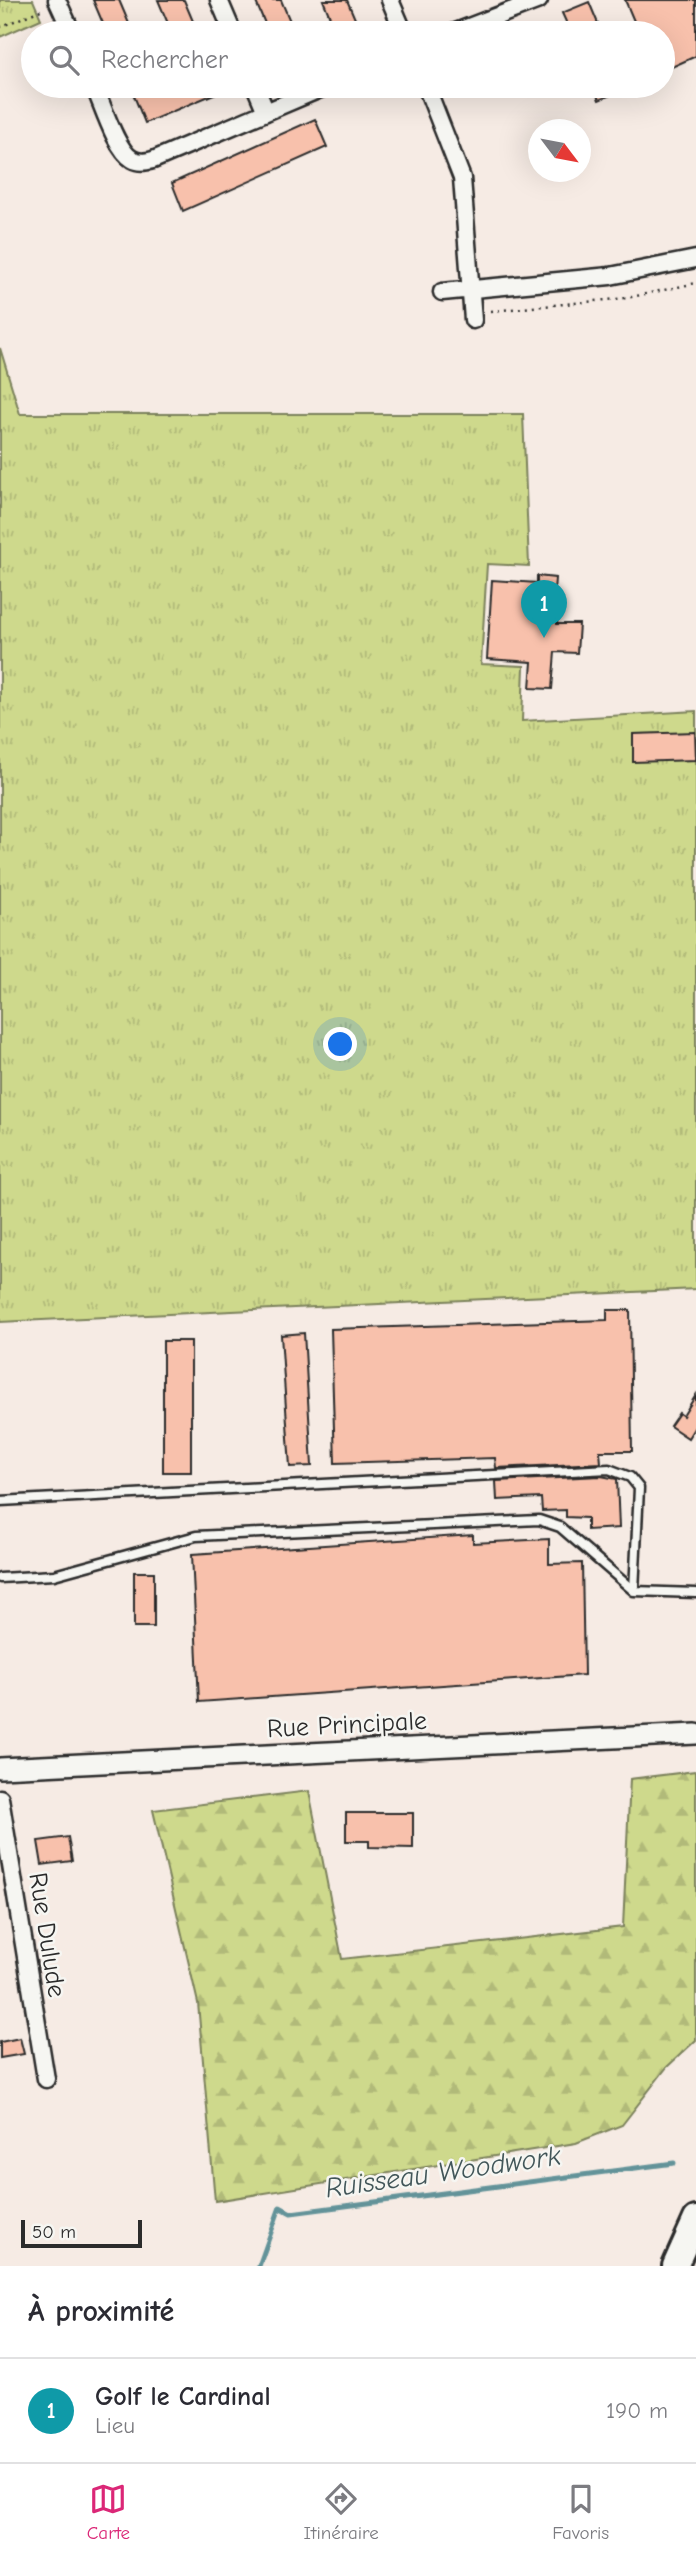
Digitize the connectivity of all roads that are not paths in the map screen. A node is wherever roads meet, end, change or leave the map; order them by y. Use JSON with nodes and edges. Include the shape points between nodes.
{"nodes":[{"id":1,"x":219,"y":0,"type":"edge"},
{"id":2,"x":390,"y":0,"type":"edge"},
{"id":3,"x":539,"y":0,"type":"edge"},
{"id":4,"x":50,"y":4,"type":"edge"},
{"id":5,"x":63,"y":21,"type":"edge"},
{"id":6,"x":228,"y":21,"type":"edge"},
{"id":7,"x":399,"y":21,"type":"edge"},
{"id":8,"x":484,"y":21,"type":"edge"},
{"id":9,"x":99,"y":98,"type":"edge"},
{"id":10,"x":260,"y":98,"type":"edge"},
{"id":11,"x":299,"y":98,"type":"edge"},
{"id":12,"x":431,"y":98,"type":"edge"},
{"id":13,"x":266,"y":112,"type":"junction"},
{"id":14,"x":696,"y":259,"type":"edge"},
{"id":15,"x":470,"y":289,"type":"junction"},
{"id":16,"x":442,"y":292,"type":"dead end"},
{"id":17,"x":472,"y":320,"type":"dead end"},
{"id":18,"x":0,"y":1502,"type":"edge"},
{"id":19,"x":0,"y":1578,"type":"edge"},
{"id":20,"x":634,"y":1591,"type":"junction"},
{"id":21,"x":696,"y":1593,"type":"edge"},
{"id":22,"x":696,"y":1734,"type":"edge"},
{"id":23,"x":0,"y":1768,"type":"edge"},
{"id":24,"x":0,"y":1798,"type":"edge"},
{"id":25,"x":46,"y":2079,"type":"dead end"},
{"id":26,"x":696,"y":2219,"type":"edge"},
{"id":27,"x":675,"y":2266,"type":"edge"}],
"edges":[{"from":1,"to":6,"type":"street"},
{"from":2,"to":7,"type":"street"},
{"from":3,"to":8,"type":"street"},
{"from":4,"to":5,"type":"street"},
{"from":9,"to":13,"type":"street","via":[[124,153],[136,161],[153,160]]},
{"from":10,"to":13,"type":"street"},
{"from":11,"to":13,"type":"street"},
{"from":12,"to":15,"type":"street","via":[[460,169]]},
{"from":14,"to":15,"type":"street","via":[[610,276]]},
{"from":15,"to":16,"type":"street"},
{"from":15,"to":17,"type":"street"},
{"from":18,"to":20,"type":"lane","via":[[608,1469],[630,1477],[639,1488]]},
{"from":19,"to":20,"type":"lane","via":[[54,1575],[196,1536],[539,1520],[559,1527]]},
{"from":20,"to":21,"type":"lane"},
{"from":22,"to":23,"type":"street","name":"Rue Principale"},
{"from":24,"to":25,"type":"street","name":"Rue Dulude"},
{"from":26,"to":27,"type":"main road"}]}
